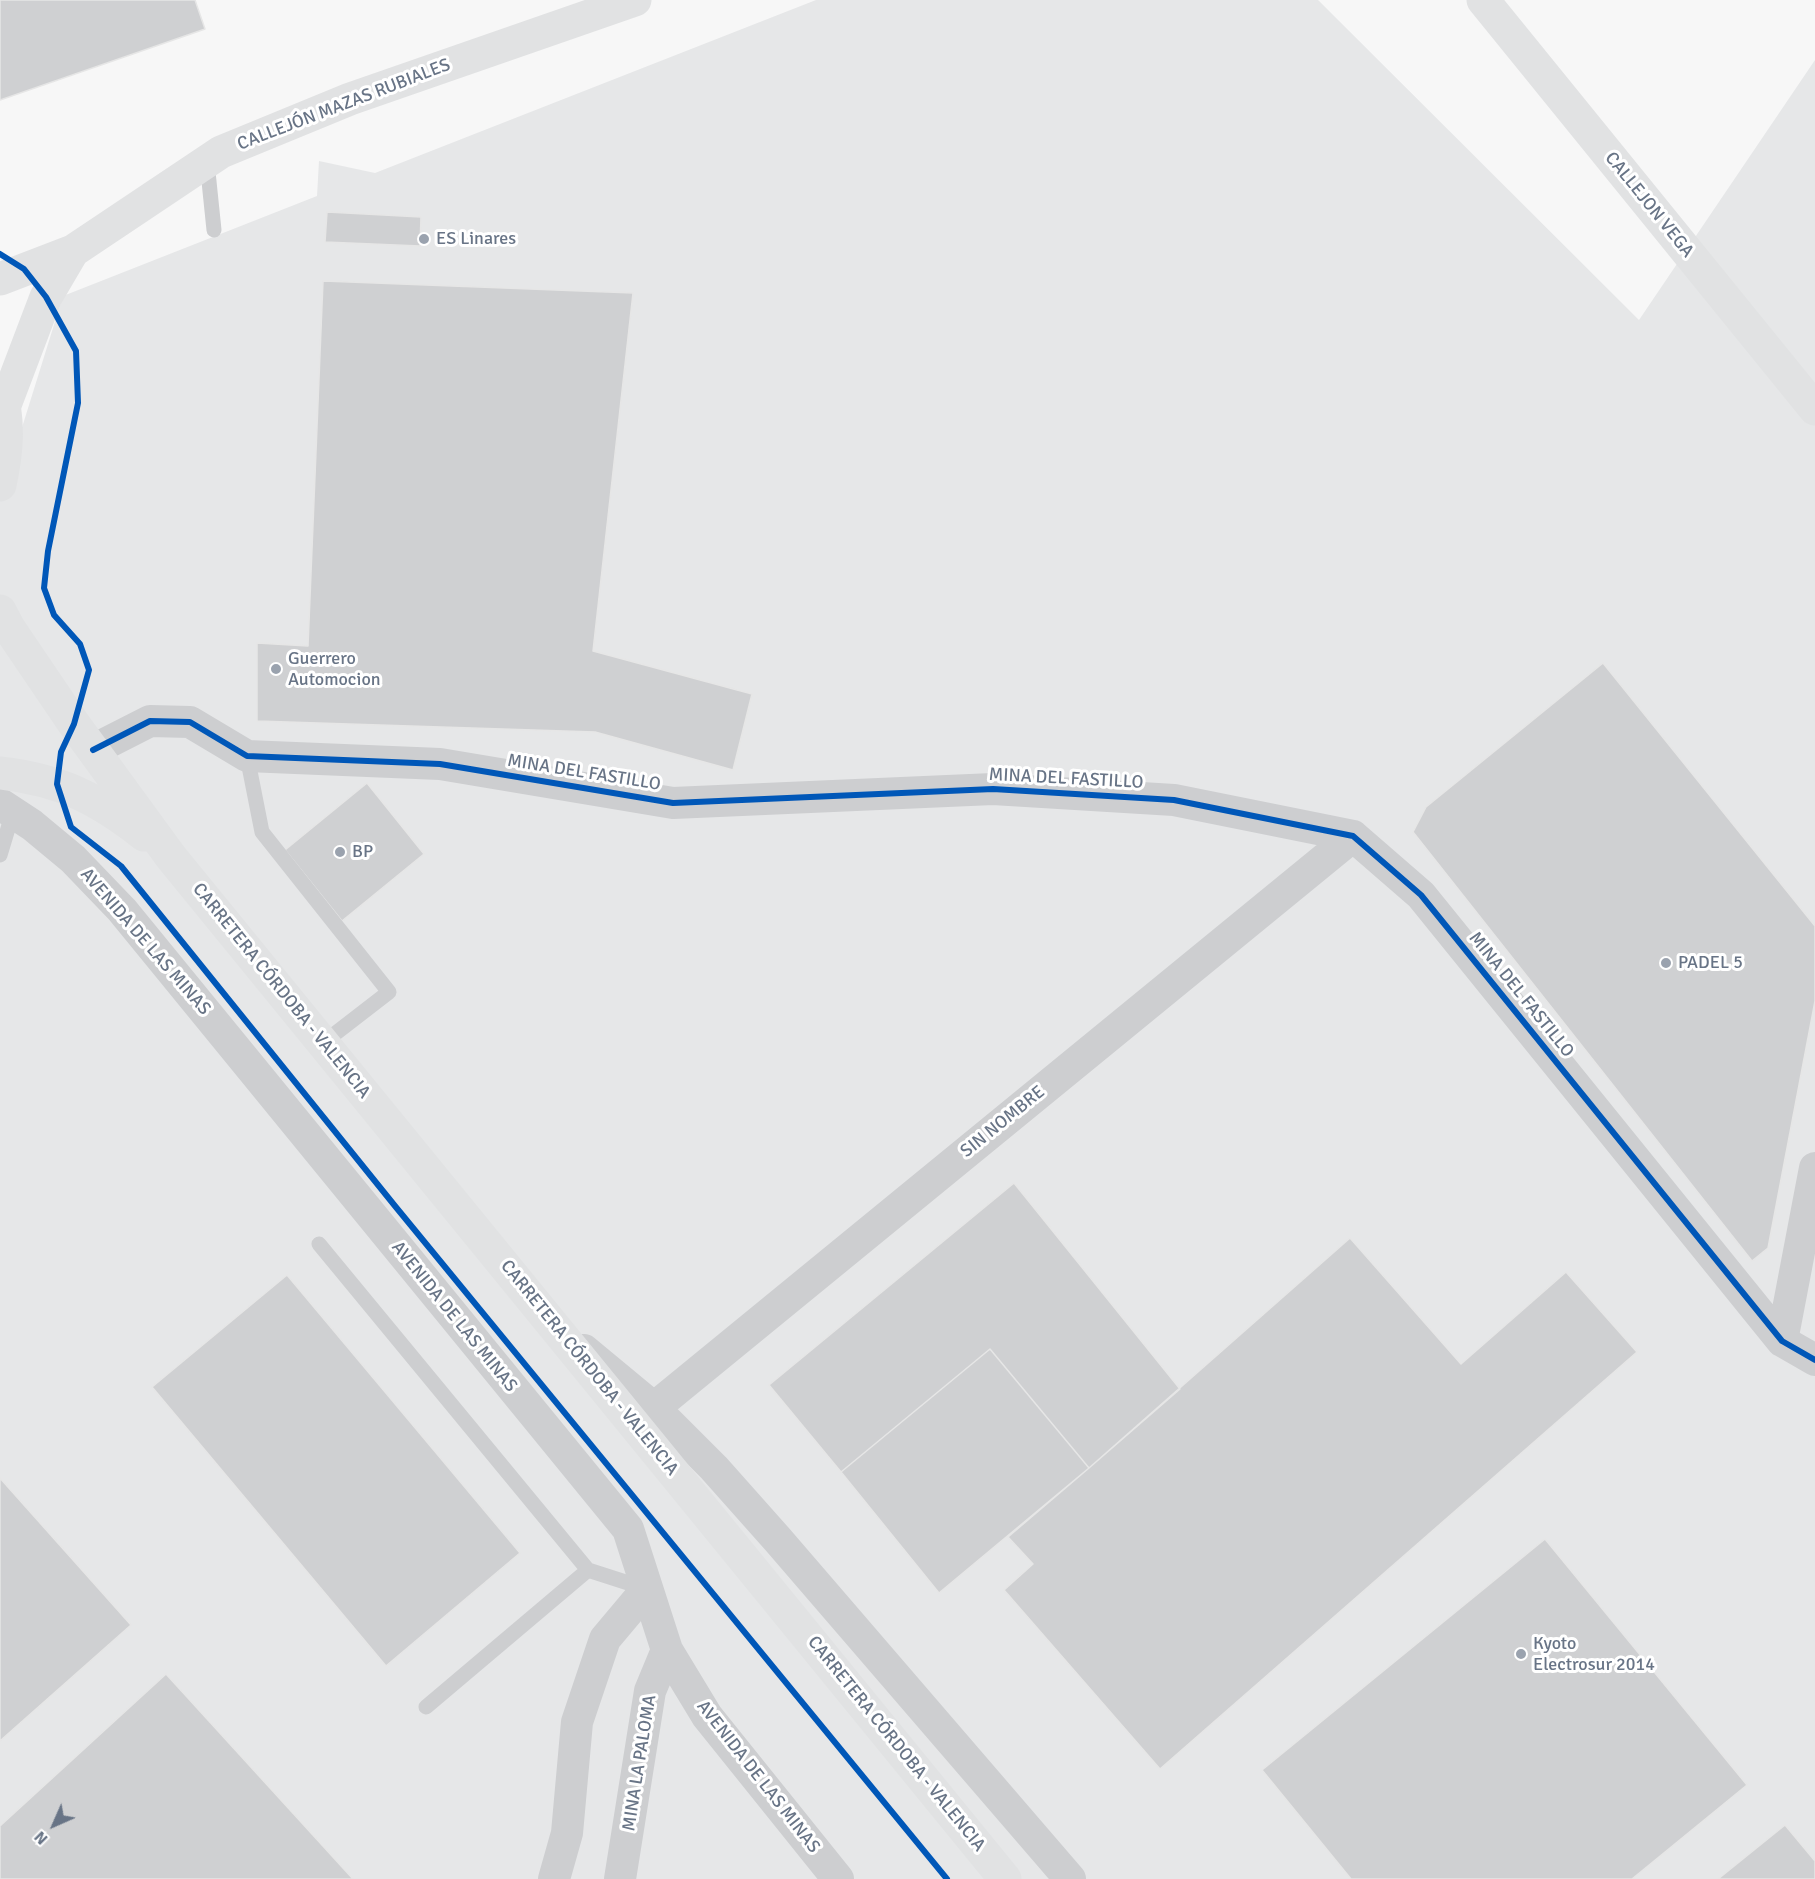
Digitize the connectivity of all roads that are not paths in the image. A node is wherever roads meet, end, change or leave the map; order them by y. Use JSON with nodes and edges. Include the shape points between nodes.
{"nodes":[{"id":1,"x":635,"y":0,"type":"edge"},
{"id":2,"x":1483,"y":0,"type":"edge"},
{"id":3,"x":207,"y":162,"type":"junction"},
{"id":4,"x":214,"y":230,"type":"dead end"},
{"id":5,"x":73,"y":251,"type":"junction"},
{"id":6,"x":0,"y":279,"type":"edge"},
{"id":7,"x":3,"y":397,"type":"edge"},
{"id":8,"x":1815,"y":409,"type":"edge"},
{"id":9,"x":0,"y":485,"type":"edge"},
{"id":10,"x":0,"y":611,"type":"edge"},
{"id":11,"x":93,"y":750,"type":"junction"},
{"id":12,"x":248,"y":756,"type":"junction"},
{"id":13,"x":0,"y":773,"type":"edge"},
{"id":14,"x":7,"y":808,"type":"edge"},
{"id":15,"x":1353,"y":836,"type":"junction"},
{"id":16,"x":0,"y":855,"type":"edge"},
{"id":17,"x":171,"y":857,"type":"junction"},
{"id":18,"x":323,"y":1042,"type":"junction"},
{"id":19,"x":1815,"y":1168,"type":"edge"},
{"id":20,"x":319,"y":1244,"type":"dead end"},
{"id":21,"x":554,"y":1325,"type":"junction"},
{"id":22,"x":1782,"y":1341,"type":"junction"},
{"id":23,"x":1815,"y":1360,"type":"edge"},
{"id":24,"x":654,"y":1408,"type":"junction"},
{"id":25,"x":588,"y":1570,"type":"junction"},
{"id":26,"x":647,"y":1589,"type":"junction"},
{"id":27,"x":667,"y":1650,"type":"junction"},
{"id":28,"x":426,"y":1707,"type":"dead end"},
{"id":29,"x":554,"y":1879,"type":"edge"},
{"id":30,"x":620,"y":1879,"type":"edge"},
{"id":31,"x":838,"y":1879,"type":"edge"},
{"id":32,"x":1005,"y":1879,"type":"edge"},
{"id":33,"x":1070,"y":1879,"type":"edge"}],
"edges":[{"from":1,"to":3,"type":"main road","name":"CALLEJÓN MAZAS RUBIALES","via":[[350,99],[221,152]]},
{"from":2,"to":8,"type":"main road","name":"CALLEJON VEGA"},
{"from":3,"to":4,"type":"lane"},
{"from":3,"to":5,"type":"main road","name":"CALLEJÓN MAZAS RUBIALES"},
{"from":5,"to":6,"type":"main road"},
{"from":5,"to":7,"type":"main road","via":[[46,297]]},
{"from":7,"to":9,"type":"main road","via":[[8,432]]},
{"from":10,"to":11,"type":"main road","name":"CARRETERA CÓRDOBA - VALENCIA"},
{"from":11,"to":12,"type":"street","name":"MINA DEL FASTILLO","via":[[150,721],[190,722]]},
{"from":11,"to":17,"type":"main road","name":"CARRETERA CÓRDOBA - VALENCIA"},
{"from":12,"to":15,"type":"street","name":"MINA DEL FASTILLO","via":[[440,764],[673,803],[993,789],[1174,800]]},
{"from":12,"to":18,"type":"lane","via":[[262,832],[389,992]]},
{"from":13,"to":17,"type":"main road","name":"CARRETERA CÓRDOBA - VALENCIA","via":[[42,780],[88,797]]},
{"from":14,"to":16,"type":"lane"},
{"from":14,"to":26,"type":"street","name":"AVENIDA DE LAS MINAS","via":[[73,859],[122,910],[628,1529]]},
{"from":15,"to":22,"type":"street","name":"MINA DEL FASTILLO","via":[[1421,895]]},
{"from":15,"to":24,"type":"street","name":"SIN NOMBRE"},
{"from":17,"to":18,"type":"main road","name":"CARRETERA CÓRDOBA - VALENCIA"},
{"from":18,"to":21,"type":"main road","name":"CARRETERA CÓRDOBA - VALENCIA"},
{"from":19,"to":22,"type":"street"},
{"from":20,"to":25,"type":"lane"},
{"from":21,"to":24,"type":"street"},
{"from":21,"to":32,"type":"main road","name":"CARRETERA CÓRDOBA - VALENCIA"},
{"from":22,"to":23,"type":"street","name":"MINA DEL FASTILLO"},
{"from":24,"to":33,"type":"street","via":[[778,1540]]},
{"from":25,"to":26,"type":"lane"},
{"from":25,"to":28,"type":"lane"},
{"from":26,"to":27,"type":"street","name":"AVENIDA DE LAS MINAS"},
{"from":26,"to":29,"type":"street","via":[[605,1639],[577,1722],[567,1833]]},
{"from":27,"to":30,"type":"street","name":"MINA LA PALOMA","via":[[650,1691]]},
{"from":27,"to":31,"type":"street","name":"AVENIDA DE LAS MINAS","via":[[707,1716]]}]}
